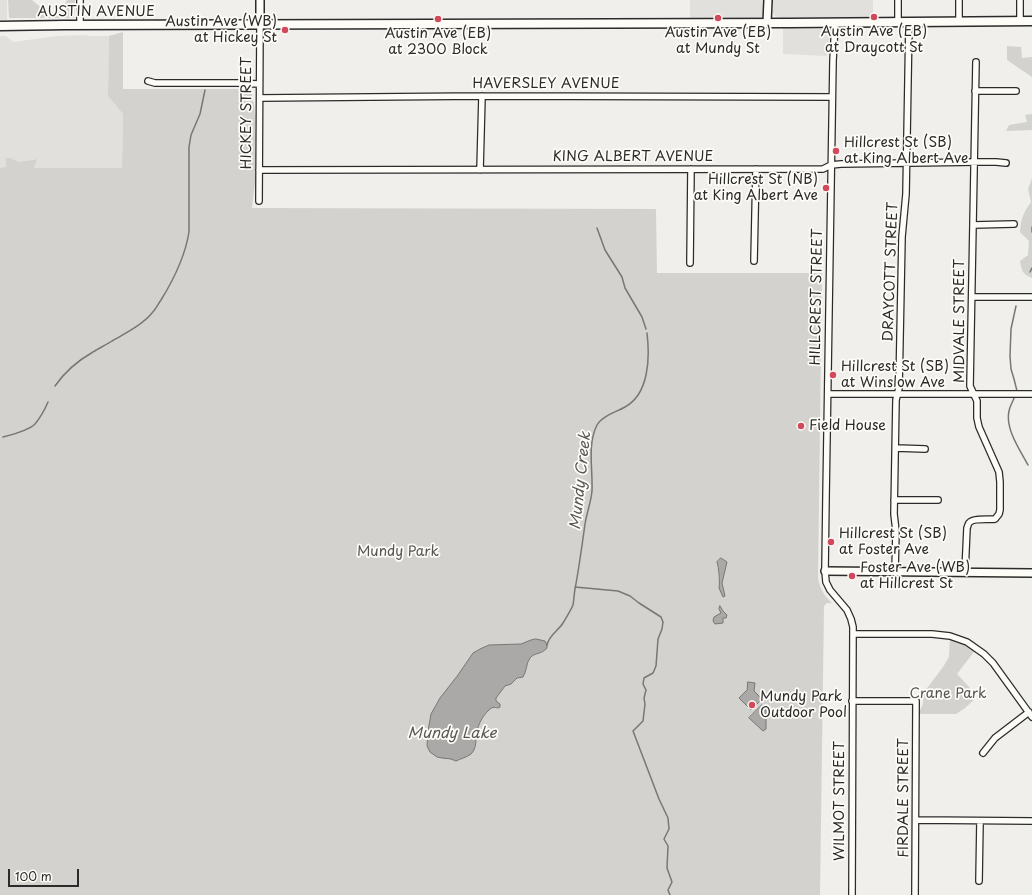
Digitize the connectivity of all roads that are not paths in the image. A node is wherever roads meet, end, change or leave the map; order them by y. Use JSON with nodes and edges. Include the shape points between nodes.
{"nodes":[{"id":1,"x":80,"y":0,"type":"edge"},
{"id":2,"x":260,"y":0,"type":"edge"},
{"id":3,"x":768,"y":0,"type":"edge"},
{"id":4,"x":898,"y":0,"type":"edge"},
{"id":5,"x":959,"y":0,"type":"edge"},
{"id":6,"x":1020,"y":0,"type":"edge"},
{"id":7,"x":1032,"y":20,"type":"edge"},
{"id":8,"x":959,"y":21,"type":"junction"},
{"id":9,"x":1020,"y":21,"type":"junction"},
{"id":10,"x":898,"y":22,"type":"junction"},
{"id":11,"x":909,"y":22,"type":"junction"},
{"id":12,"x":767,"y":23,"type":"junction"},
{"id":13,"x":835,"y":23,"type":"junction"},
{"id":14,"x":80,"y":25,"type":"junction"},
{"id":15,"x":260,"y":25,"type":"junction"},
{"id":16,"x":0,"y":26,"type":"edge"},
{"id":17,"x":976,"y":62,"type":"dead end"},
{"id":18,"x":148,"y":80,"type":"dead end"},
{"id":19,"x":260,"y":84,"type":"junction"},
{"id":20,"x":975,"y":91,"type":"junction"},
{"id":21,"x":1016,"y":91,"type":"dead end"},
{"id":22,"x":482,"y":96,"type":"junction"},
{"id":23,"x":832,"y":97,"type":"junction"},
{"id":24,"x":260,"y":98,"type":"junction"},
{"id":25,"x":974,"y":162,"type":"junction"},
{"id":26,"x":906,"y":163,"type":"junction"},
{"id":27,"x":1006,"y":163,"type":"dead end"},
{"id":28,"x":831,"y":165,"type":"junction"},
{"id":29,"x":691,"y":169,"type":"junction"},
{"id":30,"x":756,"y":169,"type":"junction"},
{"id":31,"x":259,"y":170,"type":"junction"},
{"id":32,"x":480,"y":170,"type":"junction"},
{"id":33,"x":259,"y":201,"type":"dead end"},
{"id":34,"x":1014,"y":224,"type":"dead end"},
{"id":35,"x":973,"y":225,"type":"junction"},
{"id":36,"x":754,"y":261,"type":"dead end"},
{"id":37,"x":690,"y":263,"type":"dead end"},
{"id":38,"x":1032,"y":296,"type":"edge"},
{"id":39,"x":972,"y":297,"type":"junction"},
{"id":40,"x":973,"y":393,"type":"junction"},
{"id":41,"x":828,"y":394,"type":"junction"},
{"id":42,"x":898,"y":394,"type":"junction"},
{"id":43,"x":1032,"y":394,"type":"edge"},
{"id":44,"x":896,"y":448,"type":"junction"},
{"id":45,"x":925,"y":449,"type":"dead end"},
{"id":46,"x":894,"y":500,"type":"junction"},
{"id":47,"x":938,"y":500,"type":"dead end"},
{"id":48,"x":825,"y":571,"type":"junction"},
{"id":49,"x":895,"y":571,"type":"junction"},
{"id":50,"x":965,"y":572,"type":"junction"},
{"id":51,"x":1032,"y":573,"type":"edge"},
{"id":52,"x":853,"y":634,"type":"junction"},
{"id":53,"x":852,"y":701,"type":"junction"},
{"id":54,"x":1030,"y":715,"type":"edge"},
{"id":55,"x":983,"y":754,"type":"dead end"},
{"id":56,"x":916,"y":820,"type":"junction"},
{"id":57,"x":980,"y":821,"type":"junction"},
{"id":58,"x":1032,"y":821,"type":"edge"},
{"id":59,"x":979,"y":881,"type":"dead end"},
{"id":60,"x":852,"y":895,"type":"edge"},
{"id":61,"x":915,"y":895,"type":"edge"}],
"edges":[{"from":1,"to":14,"type":"street"},
{"from":2,"to":15,"type":"street"},
{"from":3,"to":12,"type":"street"},
{"from":4,"to":10,"type":"street"},
{"from":5,"to":8,"type":"street"},
{"from":6,"to":9,"type":"street"},
{"from":7,"to":9,"type":"main road","name":"AUSTIN AVENUE"},
{"from":8,"to":9,"type":"main road","name":"AUSTIN AVENUE"},
{"from":8,"to":11,"type":"main road","name":"AUSTIN AVENUE"},
{"from":10,"to":11,"type":"main road","name":"AUSTIN AVENUE"},
{"from":10,"to":13,"type":"main road","name":"AUSTIN AVENUE"},
{"from":11,"to":26,"type":"street","name":"DRAYCOTT STREET"},
{"from":12,"to":13,"type":"main road","name":"AUSTIN AVENUE"},
{"from":12,"to":15,"type":"main road","name":"AUSTIN AVENUE"},
{"from":13,"to":23,"type":"street","name":"HILLCREST STREET"},
{"from":14,"to":15,"type":"main road","name":"AUSTIN AVENUE"},
{"from":14,"to":16,"type":"main road","name":"AUSTIN AVENUE"},
{"from":15,"to":19,"type":"street","name":"HICKEY STREET"},
{"from":17,"to":20,"type":"street","name":"MIDVALE STREET"},
{"from":18,"to":19,"type":"street","via":[[155,83]]},
{"from":19,"to":24,"type":"street","name":"HICKEY STREET"},
{"from":20,"to":21,"type":"street"},
{"from":20,"to":25,"type":"street","name":"MIDVALE STREET"},
{"from":22,"to":23,"type":"street","name":"HAVERSLEY AVENUE"},
{"from":22,"to":24,"type":"street","name":"HAVERSLEY AVENUE"},
{"from":22,"to":32,"type":"street"},
{"from":23,"to":28,"type":"street","name":"HILLCREST STREET"},
{"from":24,"to":31,"type":"street","name":"HICKEY STREET"},
{"from":25,"to":26,"type":"street","name":"KING ALBERT AVENUE"},
{"from":25,"to":27,"type":"street","name":"KING ALBERT AVENUE"},
{"from":25,"to":35,"type":"street","name":"MIDVALE STREET"},
{"from":26,"to":28,"type":"street","name":"KING ALBERT AVENUE"},
{"from":26,"to":42,"type":"street","name":"DRAYCOTT STREET"},
{"from":28,"to":30,"type":"street","name":"KING ALBERT AVENUE","via":[[823,169]]},
{"from":28,"to":41,"type":"street","name":"HILLCREST STREET"},
{"from":29,"to":30,"type":"street","name":"KING ALBERT AVENUE"},
{"from":29,"to":32,"type":"street","name":"KING ALBERT AVENUE"},
{"from":29,"to":37,"type":"street"},
{"from":30,"to":36,"type":"street"},
{"from":31,"to":32,"type":"street","name":"KING ALBERT AVENUE"},
{"from":31,"to":33,"type":"street","name":"HICKEY STREET"},
{"from":34,"to":35,"type":"street"},
{"from":35,"to":39,"type":"street","name":"MIDVALE STREET"},
{"from":38,"to":39,"type":"street"},
{"from":39,"to":40,"type":"street","name":"MIDVALE STREET","via":[[970,386]]},
{"from":40,"to":42,"type":"street"},
{"from":40,"to":43,"type":"street"},
{"from":40,"to":50,"type":"street","name":"MIDVALE STREET","via":[[977,401],[979,427],[999,472],[1000,510],[995,519],[969,522]]},
{"from":41,"to":42,"type":"street"},
{"from":41,"to":48,"type":"street","name":"HILLCREST STREET"},
{"from":42,"to":44,"type":"street","name":"DRAYCOTT STREET"},
{"from":44,"to":45,"type":"street"},
{"from":44,"to":46,"type":"street","name":"DRAYCOTT STREET"},
{"from":46,"to":47,"type":"street"},
{"from":46,"to":49,"type":"street","name":"DRAYCOTT STREET"},
{"from":48,"to":49,"type":"street"},
{"from":48,"to":52,"type":"street","name":"WILMOT STREET","via":[[830,590],[849,614]]},
{"from":49,"to":50,"type":"street"},
{"from":50,"to":51,"type":"street"},
{"from":52,"to":53,"type":"street","name":"WILMOT STREET"},
{"from":52,"to":54,"type":"street","via":[[932,634],[950,636],[967,642],[993,663]]},
{"from":53,"to":56,"type":"street","name":"FIRDALE STREET","via":[[916,701]]},
{"from":53,"to":60,"type":"street","name":"WILMOT STREET"},
{"from":54,"to":55,"type":"street","via":[[995,738]]},
{"from":56,"to":57,"type":"street"},
{"from":56,"to":61,"type":"street","name":"FIRDALE STREET"},
{"from":57,"to":58,"type":"street"},
{"from":57,"to":59,"type":"street"}]}
